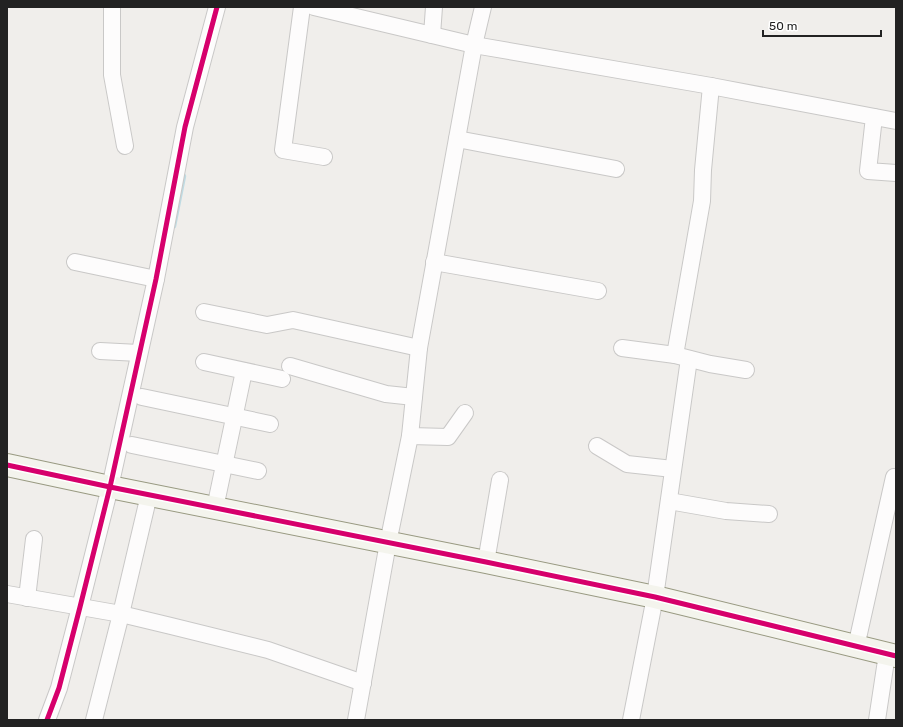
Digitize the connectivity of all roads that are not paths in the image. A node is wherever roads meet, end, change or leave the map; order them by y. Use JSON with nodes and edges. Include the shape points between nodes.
{"nodes":[{"id":1,"x":112,"y":7,"type":"edge"},
{"id":2,"x":217,"y":7,"type":"edge"},
{"id":3,"x":302,"y":7,"type":"edge"},
{"id":4,"x":314,"y":7,"type":"edge"},
{"id":5,"x":434,"y":7,"type":"edge"},
{"id":6,"x":483,"y":7,"type":"edge"},
{"id":7,"x":359,"y":12,"type":"edge"},
{"id":8,"x":432,"y":35,"type":"junction"},
{"id":9,"x":474,"y":45,"type":"junction"},
{"id":10,"x":711,"y":86,"type":"junction"},
{"id":11,"x":874,"y":117,"type":"junction"},
{"id":12,"x":896,"y":121,"type":"edge"},
{"id":13,"x":457,"y":139,"type":"junction"},
{"id":14,"x":125,"y":146,"type":"dead end"},
{"id":15,"x":324,"y":157,"type":"dead end"},
{"id":16,"x":616,"y":168,"type":"dead end"},
{"id":17,"x":896,"y":173,"type":"edge"},
{"id":18,"x":75,"y":262,"type":"dead end"},
{"id":19,"x":434,"y":262,"type":"junction"},
{"id":20,"x":156,"y":279,"type":"junction"},
{"id":21,"x":598,"y":291,"type":"dead end"},
{"id":22,"x":204,"y":312,"type":"dead end"},
{"id":23,"x":419,"y":348,"type":"junction"},
{"id":24,"x":622,"y":348,"type":"dead end"},
{"id":25,"x":100,"y":351,"type":"dead end"},
{"id":26,"x":139,"y":353,"type":"junction"},
{"id":27,"x":682,"y":357,"type":"junction"},
{"id":28,"x":204,"y":362,"type":"dead end"},
{"id":29,"x":746,"y":370,"type":"dead end"},
{"id":30,"x":244,"y":371,"type":"junction"},
{"id":31,"x":142,"y":397,"type":"dead end"},
{"id":32,"x":414,"y":397,"type":"junction"},
{"id":33,"x":465,"y":413,"type":"dead end"},
{"id":34,"x":234,"y":417,"type":"junction"},
{"id":35,"x":270,"y":424,"type":"dead end"},
{"id":36,"x":410,"y":436,"type":"junction"},
{"id":37,"x":132,"y":445,"type":"dead end"},
{"id":38,"x":597,"y":446,"type":"dead end"},
{"id":39,"x":7,"y":465,"type":"edge"},
{"id":40,"x":224,"y":465,"type":"junction"},
{"id":41,"x":673,"y":469,"type":"junction"},
{"id":42,"x":258,"y":471,"type":"dead end"},
{"id":43,"x":894,"y":477,"type":"dead end"},
{"id":44,"x":500,"y":480,"type":"dead end"},
{"id":45,"x":110,"y":487,"type":"junction"},
{"id":46,"x":149,"y":495,"type":"junction"},
{"id":47,"x":669,"y":500,"type":"junction"},
{"id":48,"x":215,"y":508,"type":"junction"},
{"id":49,"x":769,"y":514,"type":"dead end"},
{"id":50,"x":34,"y":539,"type":"dead end"},
{"id":51,"x":388,"y":543,"type":"junction"},
{"id":52,"x":486,"y":562,"type":"junction"},
{"id":53,"x":7,"y":594,"type":"edge"},
{"id":54,"x":655,"y":597,"type":"junction"},
{"id":55,"x":28,"y":598,"type":"junction"},
{"id":56,"x":80,"y":607,"type":"junction"},
{"id":57,"x":121,"y":614,"type":"junction"},
{"id":58,"x":856,"y":647,"type":"junction"},
{"id":59,"x":891,"y":655,"type":"edge"},
{"id":60,"x":363,"y":683,"type":"junction"},
{"id":61,"x":46,"y":720,"type":"edge"},
{"id":62,"x":94,"y":720,"type":"edge"},
{"id":63,"x":356,"y":720,"type":"edge"},
{"id":64,"x":631,"y":720,"type":"edge"},
{"id":65,"x":878,"y":720,"type":"edge"}],
"edges":[{"from":1,"to":14,"type":"street","via":[[112,75]]},
{"from":2,"to":20,"type":"street","via":[[185,126]]},
{"from":3,"to":15,"type":"street","via":[[283,150]]},
{"from":4,"to":7,"type":"street"},
{"from":5,"to":8,"type":"street"},
{"from":6,"to":9,"type":"street"},
{"from":7,"to":8,"type":"street"},
{"from":8,"to":9,"type":"street"},
{"from":9,"to":10,"type":"street"},
{"from":9,"to":13,"type":"street"},
{"from":10,"to":11,"type":"street"},
{"from":10,"to":27,"type":"street","via":[[702,201]]},
{"from":11,"to":12,"type":"street"},
{"from":11,"to":17,"type":"street","via":[[868,171]]},
{"from":13,"to":16,"type":"street"},
{"from":13,"to":19,"type":"street"},
{"from":18,"to":20,"type":"street"},
{"from":19,"to":21,"type":"street"},
{"from":19,"to":23,"type":"street"},
{"from":20,"to":26,"type":"street"},
{"from":22,"to":23,"type":"street","via":[[267,325],[293,320]]},
{"from":23,"to":32,"type":"street"},
{"from":24,"to":27,"type":"street"},
{"from":25,"to":26,"type":"street"},
{"from":26,"to":45,"type":"street"},
{"from":27,"to":29,"type":"street"},
{"from":27,"to":41,"type":"street"},
{"from":28,"to":30,"type":"street"},
{"from":30,"to":32,"type":"street","via":[[286,373],[386,394]]},
{"from":30,"to":34,"type":"street"},
{"from":31,"to":34,"type":"street"},
{"from":32,"to":36,"type":"street"},
{"from":33,"to":36,"type":"street","via":[[448,437]]},
{"from":34,"to":35,"type":"street"},
{"from":34,"to":40,"type":"street"},
{"from":36,"to":51,"type":"street"},
{"from":37,"to":40,"type":"street"},
{"from":38,"to":41,"type":"street","via":[[627,464]]},
{"from":39,"to":45,"type":"street"},
{"from":40,"to":42,"type":"street"},
{"from":40,"to":48,"type":"street"},
{"from":41,"to":47,"type":"street"},
{"from":43,"to":58,"type":"street"},
{"from":44,"to":52,"type":"street"},
{"from":45,"to":46,"type":"street"},
{"from":45,"to":56,"type":"street"},
{"from":46,"to":48,"type":"street"},
{"from":46,"to":57,"type":"street"},
{"from":47,"to":49,"type":"street","via":[[726,511]]},
{"from":47,"to":54,"type":"street"},
{"from":48,"to":51,"type":"street"},
{"from":50,"to":55,"type":"street"},
{"from":51,"to":52,"type":"street"},
{"from":51,"to":60,"type":"street"},
{"from":52,"to":54,"type":"street"},
{"from":53,"to":55,"type":"street"},
{"from":54,"to":58,"type":"street"},
{"from":54,"to":64,"type":"street"},
{"from":55,"to":56,"type":"street"},
{"from":56,"to":57,"type":"street"},
{"from":56,"to":61,"type":"street","via":[[59,688]]},
{"from":57,"to":60,"type":"street","via":[[268,650]]},
{"from":57,"to":62,"type":"street"},
{"from":58,"to":59,"type":"street"},
{"from":59,"to":65,"type":"street"},
{"from":60,"to":63,"type":"street"}]}
